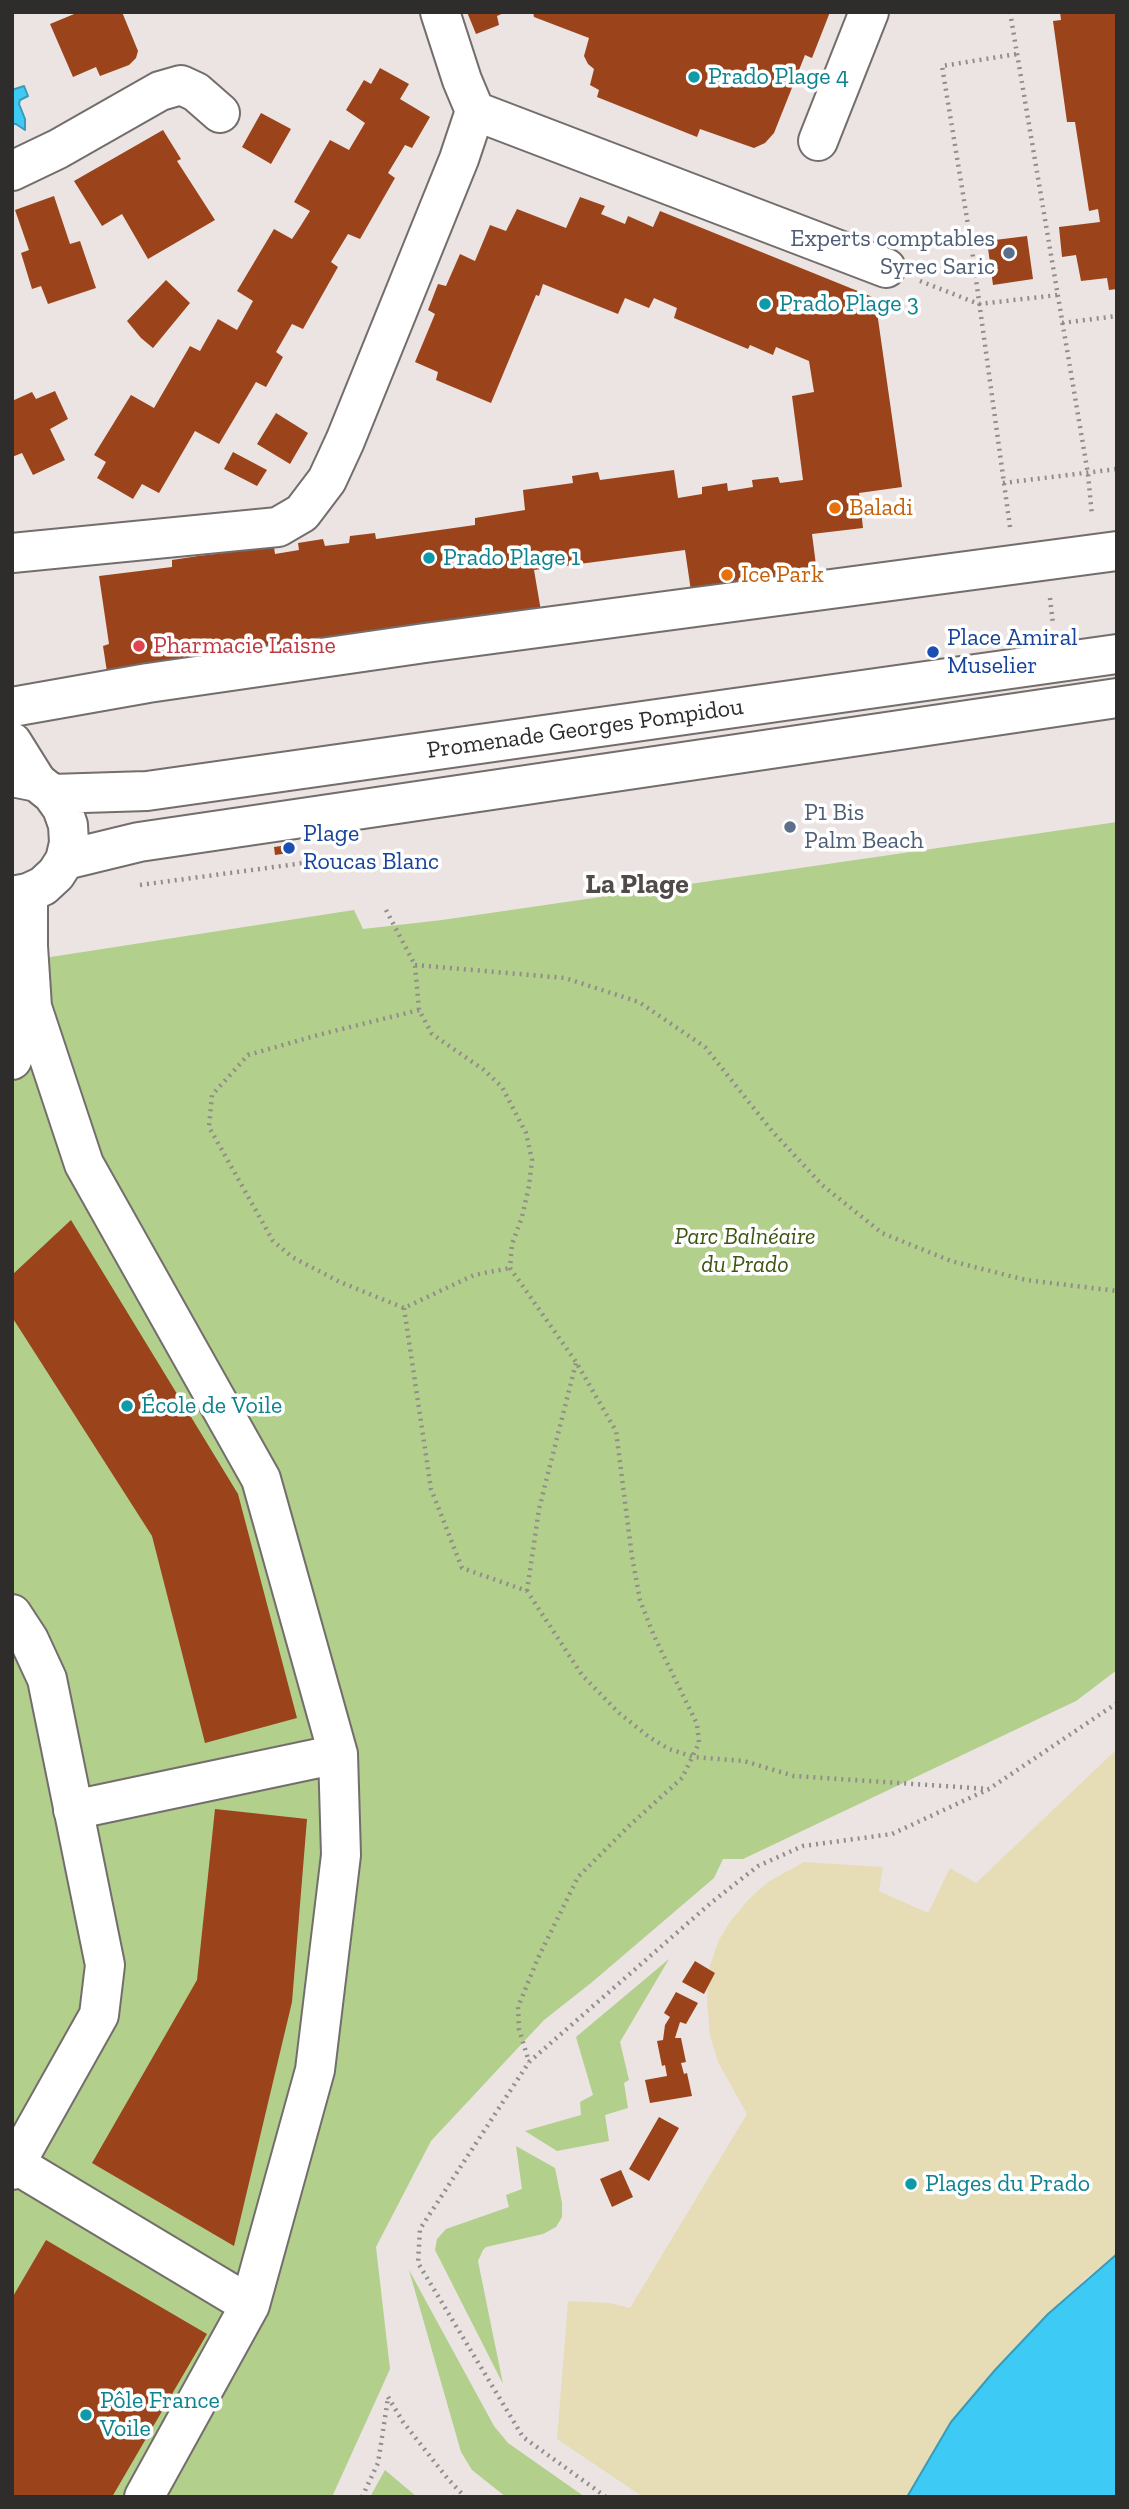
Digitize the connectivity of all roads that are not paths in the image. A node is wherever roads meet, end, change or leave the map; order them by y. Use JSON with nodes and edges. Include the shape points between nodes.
{"nodes":[{"id":1,"x":440,"y":12,"type":"edge"},
{"id":2,"x":869,"y":12,"type":"edge"},
{"id":3,"x":475,"y":111,"type":"junction"},
{"id":4,"x":220,"y":113,"type":"dead end"},
{"id":5,"x":818,"y":141,"type":"dead end"},
{"id":6,"x":12,"y":171,"type":"edge"},
{"id":7,"x":887,"y":268,"type":"road end"},
{"id":8,"x":1105,"y":540,"type":"edge"},
{"id":9,"x":12,"y":553,"type":"edge"},
{"id":10,"x":1117,"y":653,"type":"edge"},
{"id":11,"x":1117,"y":698,"type":"edge"},
{"id":12,"x":12,"y":707,"type":"edge"},
{"id":13,"x":12,"y":742,"type":"edge"},
{"id":14,"x":34,"y":784,"type":"edge"},
{"id":15,"x":65,"y":860,"type":"junction"},
{"id":16,"x":20,"y":895,"type":"edge"},
{"id":17,"x":32,"y":1007,"type":"junction"},
{"id":18,"x":12,"y":1060,"type":"edge"},
{"id":19,"x":12,"y":1614,"type":"edge"},
{"id":20,"x":338,"y":1754,"type":"junction"},
{"id":21,"x":74,"y":1810,"type":"junction"},
{"id":22,"x":14,"y":2167,"type":"edge"},
{"id":23,"x":250,"y":2305,"type":"junction"},
{"id":24,"x":144,"y":2497,"type":"edge"}],
"edges":[{"from":1,"to":3,"type":"main road"},
{"from":2,"to":5,"type":"main road"},
{"from":3,"to":7,"type":"main road"},
{"from":3,"to":9,"type":"main road","via":[[345,441],[327,480],[302,513],[278,527]]},
{"from":4,"to":6,"type":"main road","via":[[197,92],[181,85],[170,88]]},
{"from":8,"to":12,"type":"main road"},
{"from":10,"to":14,"type":"main road","name":"Promenade Georges Pompidou","via":[[147,792]]},
{"from":11,"to":15,"type":"main road","name":"Promenade Georges Pompidou","via":[[139,842]]},
{"from":13,"to":14,"type":"main road"},
{"from":14,"to":15,"type":"main road","via":[[62,808],[68,825]]},
{"from":15,"to":16,"type":"main road","via":[[43,886]]},
{"from":16,"to":17,"type":"main road"},
{"from":17,"to":18,"type":"main road"},
{"from":17,"to":20,"type":"main road","via":[[84,1164],[261,1479]]},
{"from":19,"to":21,"type":"main road","via":[[47,1679]]},
{"from":20,"to":21,"type":"main road"},
{"from":20,"to":23,"type":"main road","via":[[341,1854],[315,2070]]},
{"from":21,"to":22,"type":"main road","via":[[105,1965],[99,2015]]},
{"from":22,"to":23,"type":"main road"},
{"from":23,"to":24,"type":"main road"}]}
